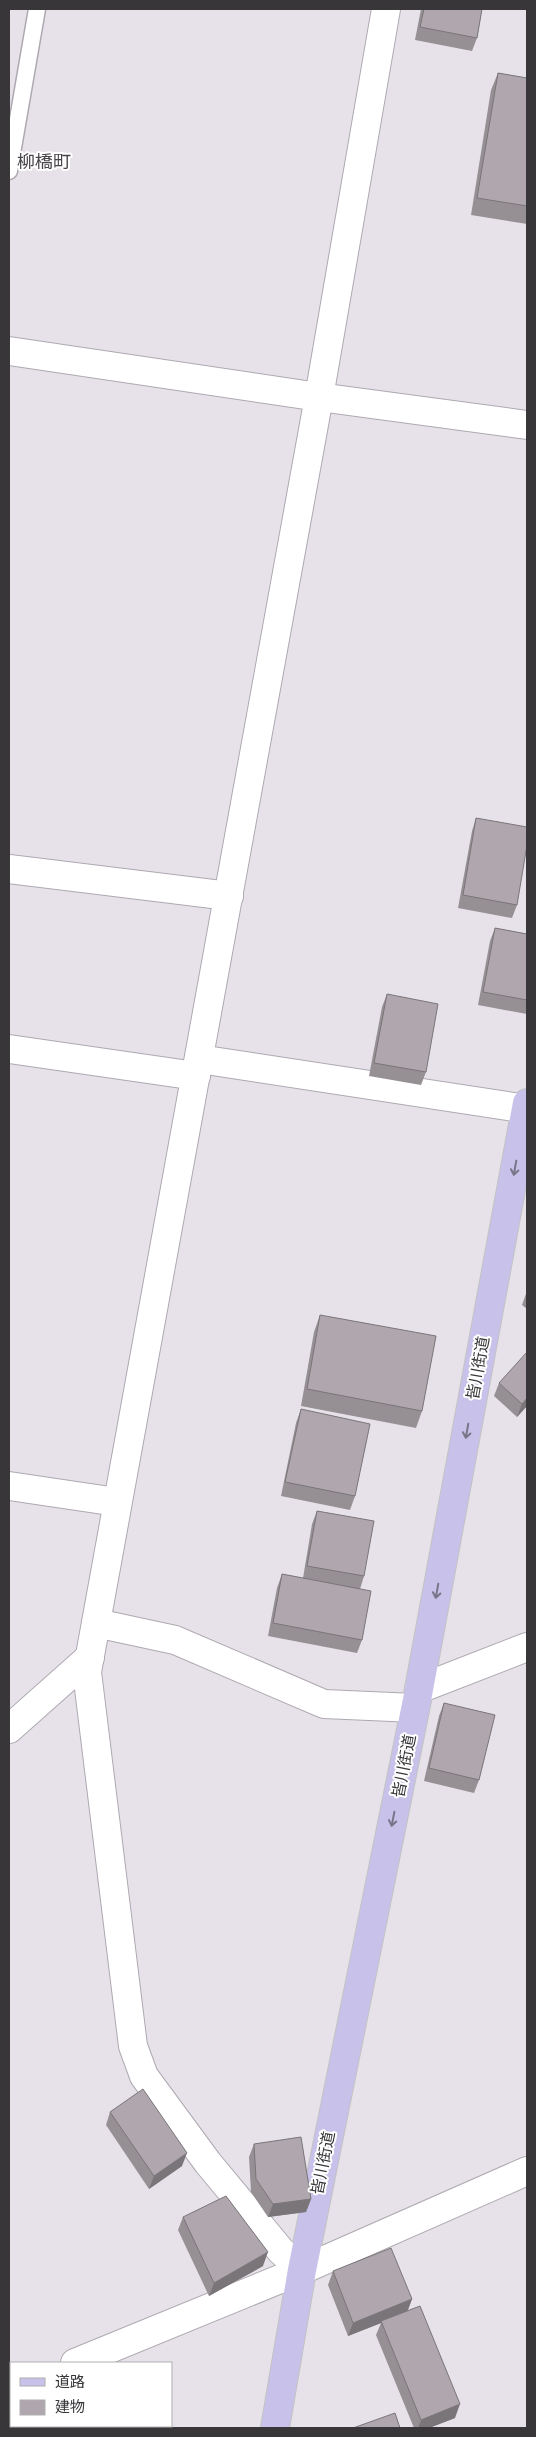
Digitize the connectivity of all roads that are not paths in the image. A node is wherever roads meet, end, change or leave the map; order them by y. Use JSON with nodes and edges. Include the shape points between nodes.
{"nodes":[{"id":1,"x":37,"y":9,"type":"edge"},
{"id":2,"x":386,"y":9,"type":"edge"},
{"id":3,"x":9,"y":171,"type":"edge"},
{"id":4,"x":9,"y":351,"type":"edge"},
{"id":5,"x":319,"y":397,"type":"junction"},
{"id":6,"x":527,"y":424,"type":"edge"},
{"id":7,"x":9,"y":869,"type":"edge"},
{"id":8,"x":229,"y":896,"type":"junction"},
{"id":9,"x":9,"y":1049,"type":"edge"},
{"id":10,"x":197,"y":1068,"type":"junction"},
{"id":11,"x":527,"y":1107,"type":"edge"},
{"id":12,"x":9,"y":1486,"type":"edge"},
{"id":13,"x":117,"y":1502,"type":"junction"},
{"id":14,"x":96,"y":1623,"type":"junction"},
{"id":15,"x":527,"y":1647,"type":"edge"},
{"id":16,"x":90,"y":1657,"type":"junction"},
{"id":17,"x":417,"y":1699,"type":"junction"},
{"id":18,"x":9,"y":1729,"type":"edge"},
{"id":19,"x":527,"y":2171,"type":"edge"},
{"id":20,"x":302,"y":2270,"type":"junction"},
{"id":21,"x":77,"y":2362,"type":"edge"},
{"id":22,"x":275,"y":2428,"type":"edge"}],
"edges":[{"from":1,"to":3,"type":"lane"},
{"from":2,"to":5,"type":"street"},
{"from":4,"to":5,"type":"street"},
{"from":5,"to":6,"type":"street"},
{"from":5,"to":8,"type":"street"},
{"from":7,"to":8,"type":"street"},
{"from":8,"to":10,"type":"street"},
{"from":9,"to":10,"type":"street"},
{"from":10,"to":11,"type":"street"},
{"from":10,"to":13,"type":"street"},
{"from":11,"to":17,"type":"main road","name":"皆川街道","one_way":true},
{"from":12,"to":13,"type":"street"},
{"from":13,"to":14,"type":"street"},
{"from":14,"to":16,"type":"street"},
{"from":14,"to":17,"type":"street","via":[[175,1640],[324,1704]]},
{"from":15,"to":17,"type":"street"},
{"from":16,"to":18,"type":"street"},
{"from":16,"to":20,"type":"street","via":[[87,1672],[133,2046],[144,2076],[208,2162],[282,2251]]},
{"from":17,"to":20,"type":"main road","name":"皆川街道","one_way":true},
{"from":19,"to":20,"type":"street"},
{"from":20,"to":21,"type":"street"},
{"from":20,"to":22,"type":"main road","name":"皆川街道"}]}
